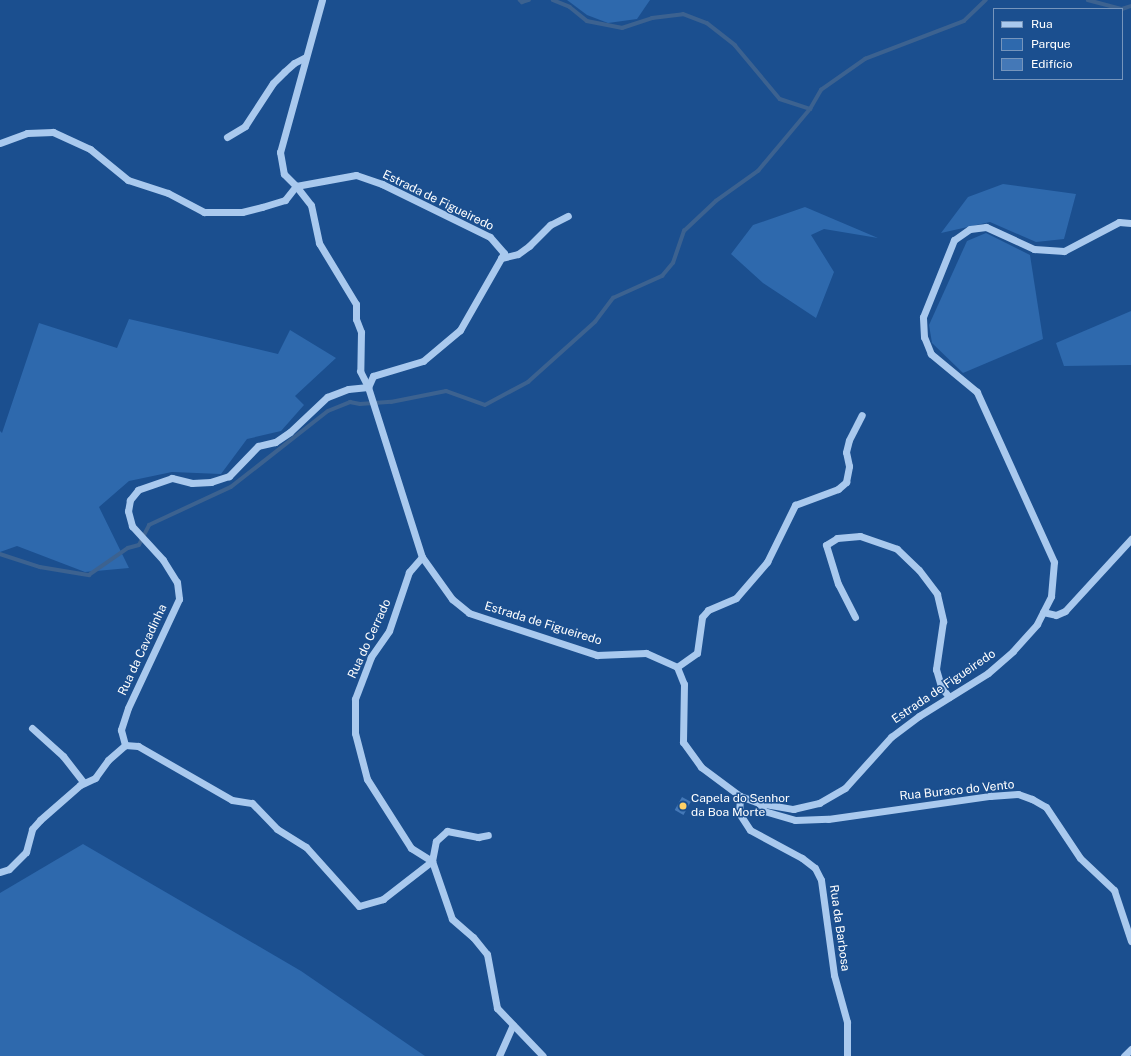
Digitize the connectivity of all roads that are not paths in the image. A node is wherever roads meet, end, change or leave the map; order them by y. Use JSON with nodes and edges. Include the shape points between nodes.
{"nodes":[{"id":1,"x":322,"y":0,"type":"edge"},
{"id":2,"x":306,"y":57,"type":"junction"},
{"id":3,"x":226,"y":137,"type":"dead end"},
{"id":4,"x":0,"y":143,"type":"edge"},
{"id":5,"x":296,"y":186,"type":"junction"},
{"id":6,"x":568,"y":216,"type":"dead end"},
{"id":7,"x":1131,"y":223,"type":"edge"},
{"id":8,"x":502,"y":258,"type":"junction"},
{"id":9,"x":368,"y":387,"type":"junction"},
{"id":10,"x":862,"y":415,"type":"dead end"},
{"id":11,"x":1131,"y":539,"type":"edge"},
{"id":12,"x":422,"y":557,"type":"junction"},
{"id":13,"x":1043,"y":612,"type":"junction"},
{"id":14,"x":855,"y":617,"type":"dead end"},
{"id":15,"x":677,"y":667,"type":"junction"},
{"id":16,"x":949,"y":697,"type":"junction"},
{"id":17,"x":32,"y":728,"type":"dead end"},
{"id":18,"x":124,"y":744,"type":"junction"},
{"id":19,"x":84,"y":783,"type":"junction"},
{"id":20,"x":740,"y":796,"type":"junction"},
{"id":21,"x":759,"y":803,"type":"junction"},
{"id":22,"x":488,"y":835,"type":"dead end"},
{"id":23,"x":432,"y":861,"type":"junction"},
{"id":24,"x":0,"y":872,"type":"edge"},
{"id":25,"x":1131,"y":941,"type":"edge"},
{"id":26,"x":513,"y":1025,"type":"junction"},
{"id":27,"x":1131,"y":1049,"type":"edge"},
{"id":28,"x":499,"y":1056,"type":"edge"},
{"id":29,"x":543,"y":1056,"type":"edge"},
{"id":30,"x":847,"y":1056,"type":"edge"},
{"id":31,"x":1124,"y":1056,"type":"edge"}],
"edges":[{"from":1,"to":2,"type":"street"},
{"from":2,"to":3,"type":"street","via":[[294,63],[273,83],[245,126]]},
{"from":2,"to":5,"type":"street","via":[[280,152],[284,174]]},
{"from":4,"to":5,"type":"street","via":[[27,133],[53,132],[90,149],[128,180],[168,193],[204,212],[242,212],[262,207],[285,200]]},
{"from":5,"to":8,"type":"street","name":"Estrada de Figueiredo","via":[[356,175],[382,184],[490,237],[504,253]]},
{"from":5,"to":9,"type":"street","name":"Estrada de Figueiredo","via":[[311,205],[319,243],[356,304],[356,319],[361,332],[360,371]]},
{"from":6,"to":8,"type":"street","via":[[550,225],[518,254]]},
{"from":7,"to":13,"type":"street","name":"Estrada de Figueiredo","via":[[1119,222],[1064,251],[1034,249],[986,227],[970,229],[954,240],[922,317],[924,337],[931,354],[977,392],[1054,562],[1051,596]]},
{"from":8,"to":9,"type":"street","via":[[460,330],[424,361],[373,376]]},
{"from":9,"to":12,"type":"street","name":"Estrada de Figueiredo"},
{"from":9,"to":18,"type":"street","name":"Rua da Cavadinha","via":[[348,389],[327,396],[290,432],[275,442],[258,446],[229,476],[211,482],[192,483],[172,478],[138,490],[130,500],[128,511],[132,526],[177,582],[179,599],[128,708],[121,730]]},
{"from":10,"to":15,"type":"street","via":[[849,440],[846,452],[850,466],[846,482],[838,489],[795,504],[767,562],[736,598],[708,610],[702,617],[697,653]]},
{"from":11,"to":13,"type":"street","via":[[1065,611],[1056,615]]},
{"from":12,"to":15,"type":"street","name":"Estrada de Figueiredo","via":[[452,599],[469,613],[596,655],[646,653]]},
{"from":12,"to":23,"type":"street","name":"Rua do Cerrado","via":[[409,572],[389,631],[371,657],[355,699],[355,733],[367,779],[411,848]]},
{"from":13,"to":16,"type":"street","name":"Estrada de Figueiredo","via":[[1037,624],[1013,651],[988,673]]},
{"from":14,"to":16,"type":"street","via":[[838,584],[826,545],[837,538],[860,536],[897,549],[920,570],[938,594],[943,621],[936,669],[941,687]]},
{"from":15,"to":20,"type":"street","name":"Estrada de Figueiredo","via":[[684,684],[683,742],[701,767]]},
{"from":16,"to":21,"type":"street","name":"Estrada de Figueiredo","via":[[891,737],[845,788],[820,803],[793,809]]},
{"from":17,"to":19,"type":"street","via":[[63,756]]},
{"from":18,"to":19,"type":"street","via":[[95,778]]},
{"from":18,"to":23,"type":"street","via":[[138,746],[232,800],[252,803],[277,828],[306,847],[359,906],[383,899]]},
{"from":19,"to":24,"type":"street","via":[[40,820],[32,829],[26,852],[9,869]]},
{"from":20,"to":21,"type":"street","name":"Estrada de Figueiredo"},
{"from":20,"to":30,"type":"street","name":"Rua da Barbosa","via":[[739,814],[750,830],[802,858],[815,868],[821,880],[834,975],[847,1022]]},
{"from":21,"to":25,"type":"street","name":"Rua Buraco do Vento","via":[[764,811],[795,820],[828,819],[990,796],[1018,794],[1032,799],[1046,807],[1080,858],[1114,890]]},
{"from":22,"to":23,"type":"street","via":[[478,837],[447,831],[436,841]]},
{"from":23,"to":26,"type":"street","via":[[452,919],[473,937],[487,954],[497,1008]]},
{"from":26,"to":28,"type":"street"},
{"from":26,"to":29,"type":"street"},
{"from":27,"to":31,"type":"street"}]}
